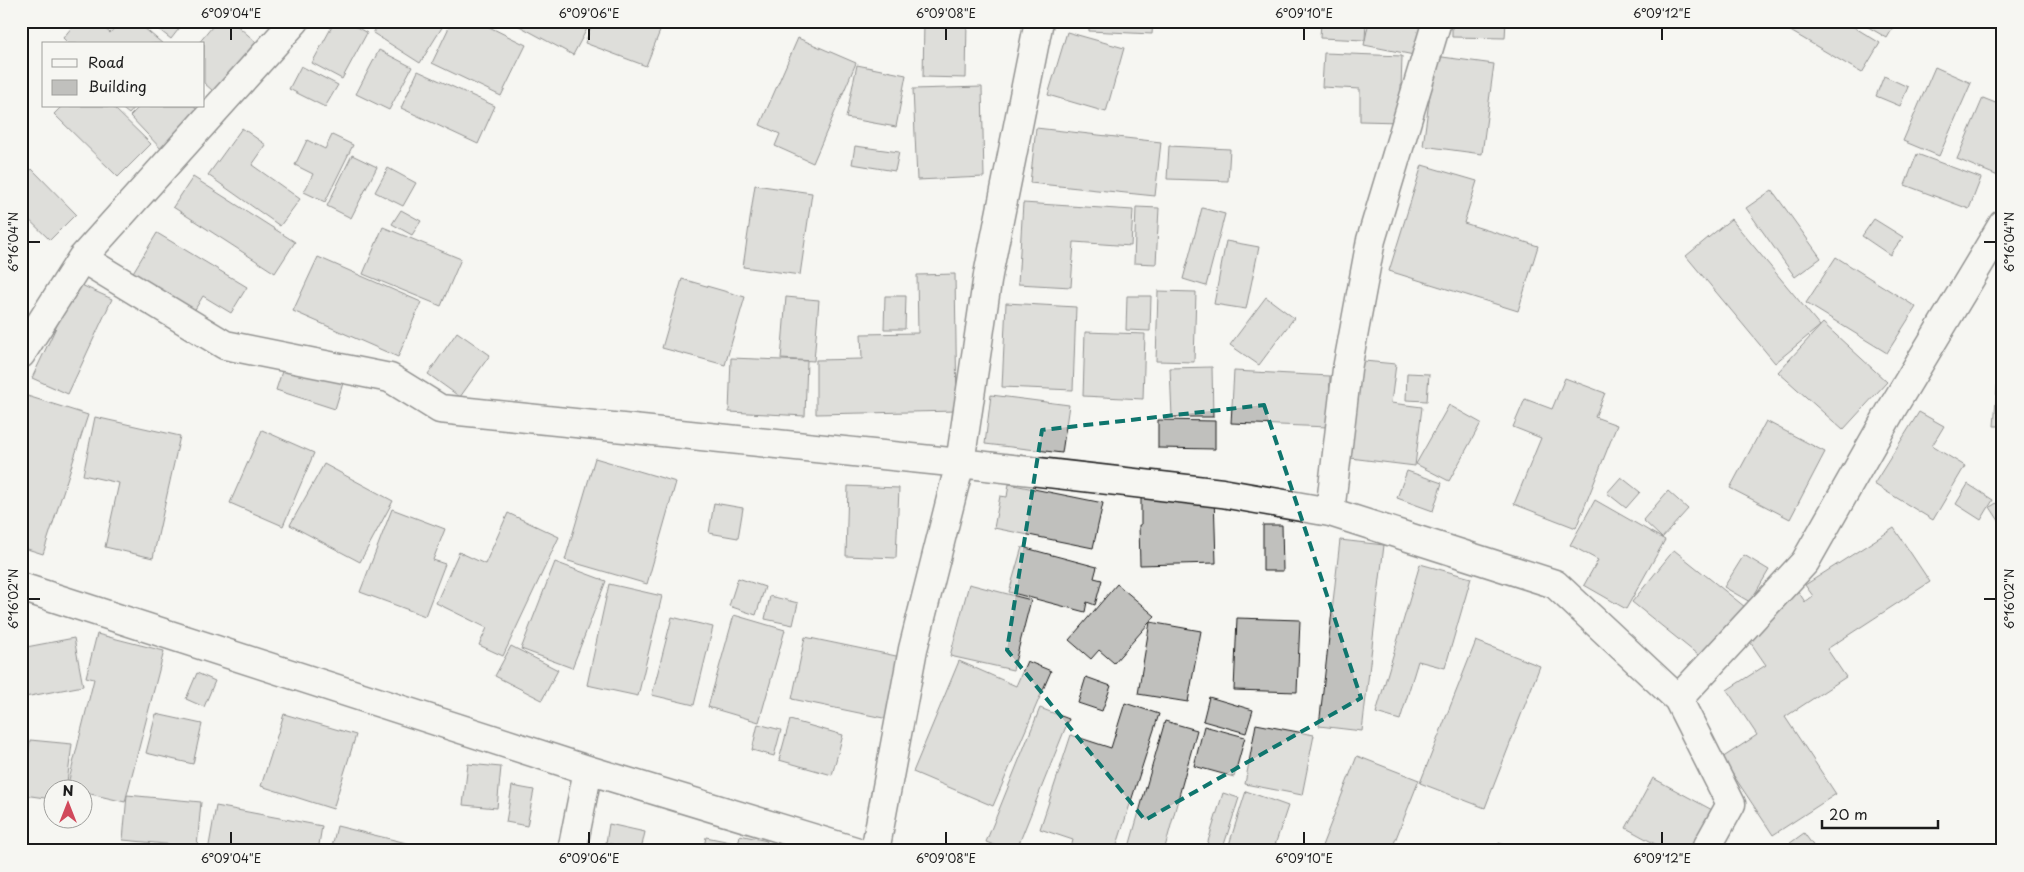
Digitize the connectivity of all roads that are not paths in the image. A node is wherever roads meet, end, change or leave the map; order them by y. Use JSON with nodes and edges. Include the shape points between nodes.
{"nodes":[{"id":1,"x":295,"y":21,"type":"edge"},
{"id":2,"x":1039,"y":21,"type":"edge"},
{"id":3,"x":1437,"y":21,"type":"edge"},
{"id":4,"x":2003,"y":224,"type":"edge"},
{"id":5,"x":82,"y":258,"type":"junction"},
{"id":6,"x":21,"y":354,"type":"edge"},
{"id":7,"x":960,"y":463,"type":"junction"},
{"id":8,"x":1330,"y":512,"type":"junction"},
{"id":9,"x":21,"y":587,"type":"edge"},
{"id":10,"x":1678,"y":699,"type":"junction"},
{"id":11,"x":588,"y":770,"type":"junction"},
{"id":12,"x":572,"y":851,"type":"edge"},
{"id":13,"x":855,"y":851,"type":"edge"},
{"id":14,"x":875,"y":851,"type":"edge"},
{"id":15,"x":1705,"y":851,"type":"edge"}],
"edges":[{"from":1,"to":5,"type":"street"},
{"from":2,"to":7,"type":"street","via":[[988,275]]},
{"from":3,"to":8,"type":"street","via":[[1371,240],[1347,369]]},
{"from":4,"to":10,"type":"street","via":[[1893,407],[1806,562]]},
{"from":5,"to":6,"type":"street"},
{"from":5,"to":7,"type":"street","via":[[225,345],[390,378],[440,409]]},
{"from":7,"to":8,"type":"street","via":[[1222,493]]},
{"from":7,"to":14,"type":"street","via":[[913,648]]},
{"from":8,"to":10,"type":"street","via":[[1555,584]]},
{"from":9,"to":11,"type":"street"},
{"from":10,"to":15,"type":"street","via":[[1731,804]]},
{"from":11,"to":12,"type":"street"},
{"from":11,"to":13,"type":"street"}]}
